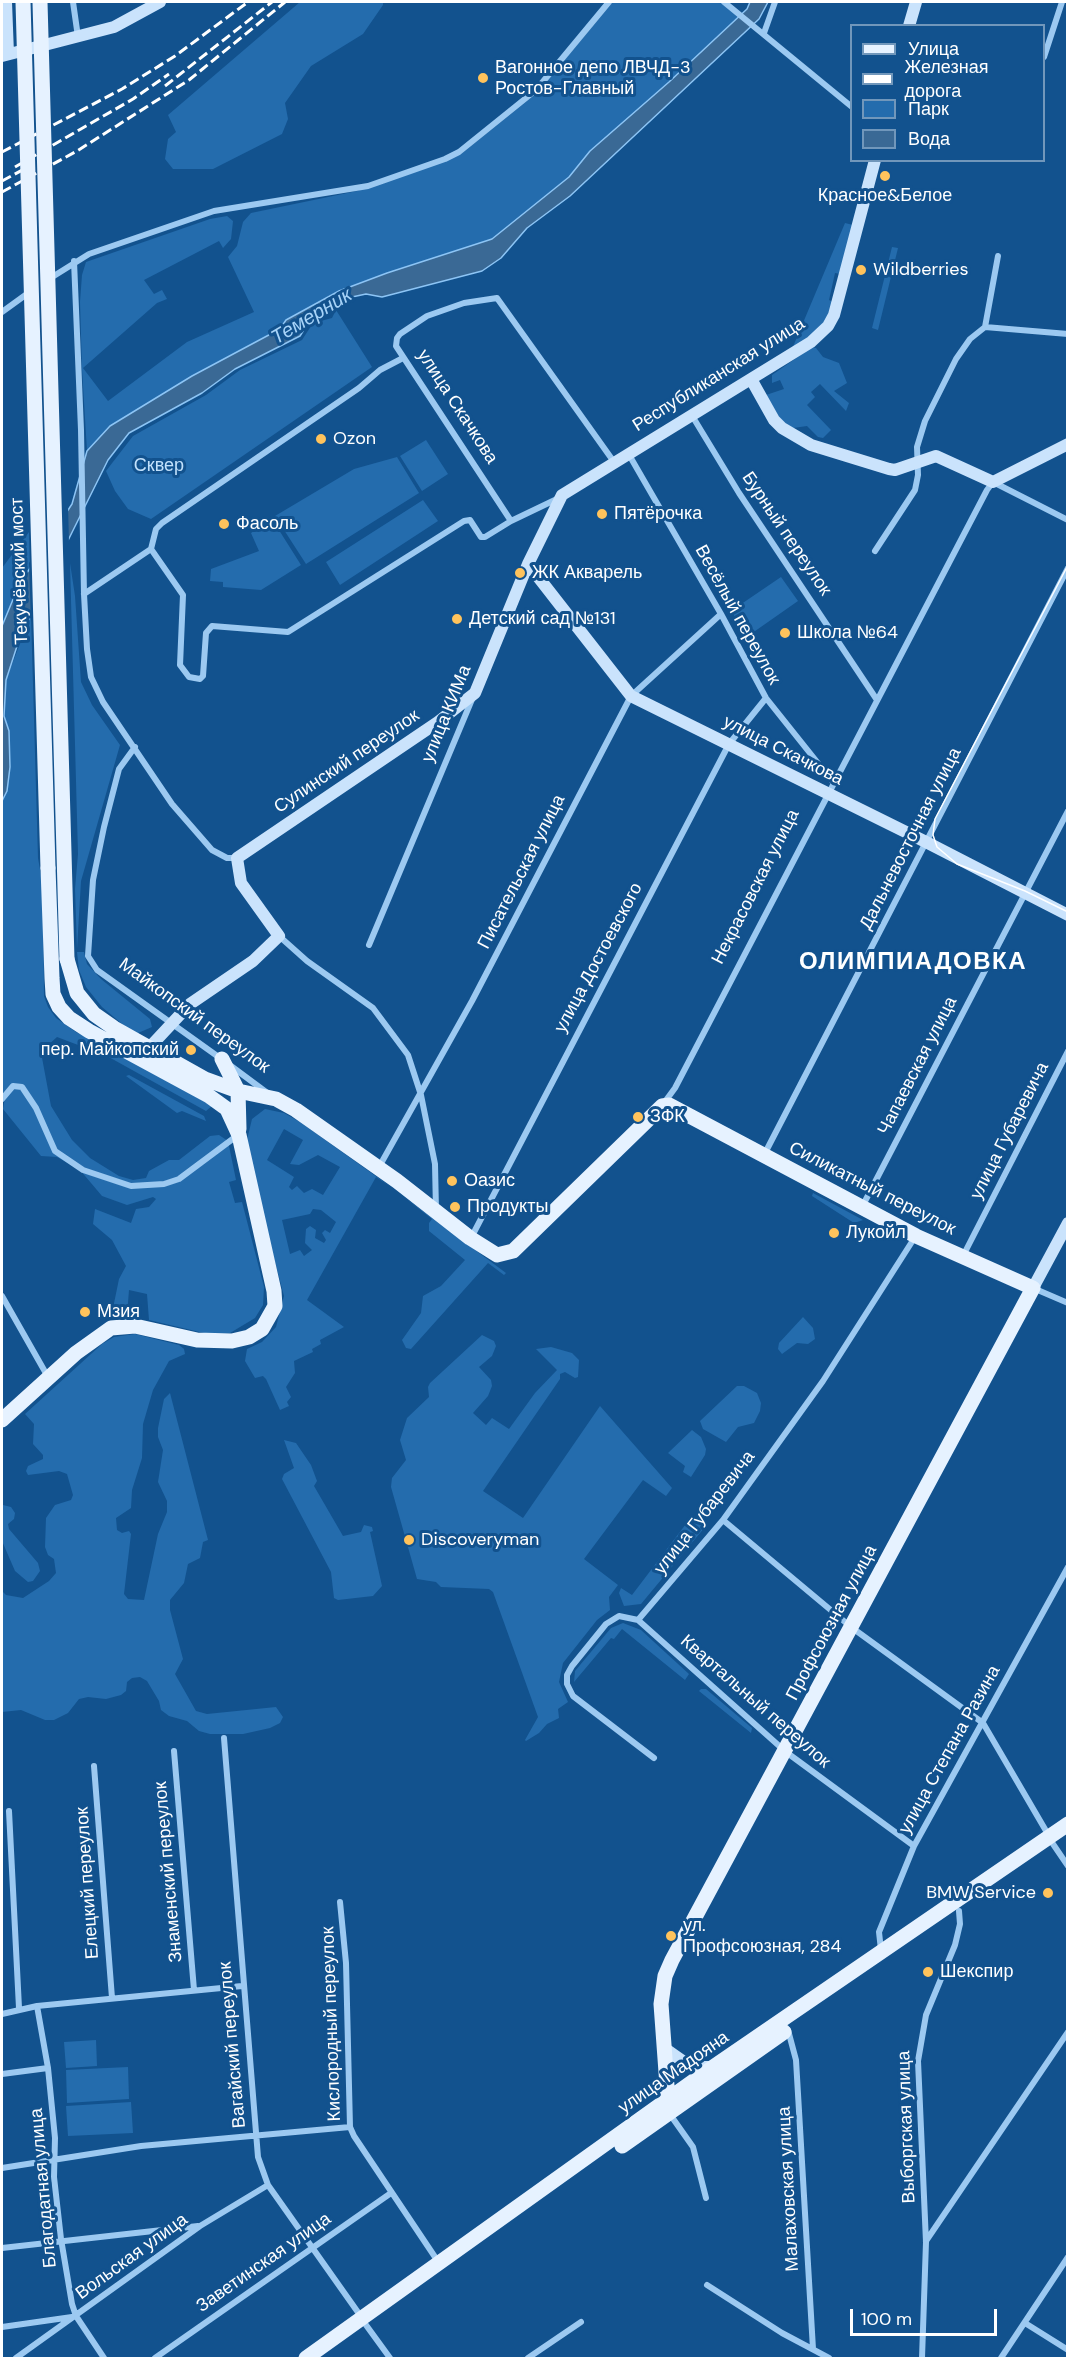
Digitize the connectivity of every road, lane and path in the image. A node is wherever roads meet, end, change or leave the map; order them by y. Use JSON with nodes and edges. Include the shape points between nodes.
{"nodes":[{"id":1,"x":6,"y":2,"type":"edge"},
{"id":2,"x":23,"y":2,"type":"edge"},
{"id":3,"x":40,"y":2,"type":"edge"},
{"id":4,"x":73,"y":2,"type":"edge"},
{"id":5,"x":159,"y":2,"type":"edge"},
{"id":6,"x":609,"y":2,"type":"edge"},
{"id":7,"x":724,"y":2,"type":"edge"},
{"id":8,"x":775,"y":2,"type":"edge"},
{"id":9,"x":916,"y":2,"type":"edge"},
{"id":10,"x":1062,"y":2,"type":"edge"},
{"id":11,"x":910,"y":24,"type":"edge"},
{"id":12,"x":764,"y":33,"type":"junction"},
{"id":13,"x":78,"y":38,"type":"junction"},
{"id":14,"x":1045,"y":54,"type":"edge"},
{"id":15,"x":5,"y":55,"type":"edge"},
{"id":16,"x":850,"y":105,"type":"edge"},
{"id":17,"x":874,"y":162,"type":"edge"},
{"id":18,"x":998,"y":256,"type":"dead end"},
{"id":19,"x":74,"y":261,"type":"junction"},
{"id":20,"x":2,"y":312,"type":"edge"},
{"id":21,"x":985,"y":327,"type":"junction"},
{"id":22,"x":1068,"y":334,"type":"edge"},
{"id":23,"x":403,"y":358,"type":"junction"},
{"id":24,"x":751,"y":379,"type":"junction"},
{"id":25,"x":691,"y":414,"type":"junction"},
{"id":26,"x":1068,"y":444,"type":"edge"},
{"id":27,"x":628,"y":453,"type":"junction"},
{"id":28,"x":614,"y":462,"type":"junction"},
{"id":29,"x":917,"y":462,"type":"junction"},
{"id":30,"x":993,"y":482,"type":"junction"},
{"id":31,"x":560,"y":498,"type":"junction"},
{"id":32,"x":1068,"y":520,"type":"edge"},
{"id":33,"x":510,"y":521,"type":"junction"},
{"id":34,"x":151,"y":549,"type":"junction"},
{"id":35,"x":875,"y":551,"type":"dead end"},
{"id":36,"x":528,"y":564,"type":"junction"},
{"id":37,"x":1068,"y":568,"type":"edge"},
{"id":38,"x":84,"y":594,"type":"junction"},
{"id":39,"x":721,"y":614,"type":"junction"},
{"id":40,"x":475,"y":693,"type":"junction"},
{"id":41,"x":631,"y":696,"type":"junction"},
{"id":42,"x":766,"y":698,"type":"junction"},
{"id":43,"x":877,"y":700,"type":"junction"},
{"id":44,"x":729,"y":744,"type":"junction"},
{"id":45,"x":135,"y":747,"type":"junction"},
{"id":46,"x":830,"y":788,"type":"junction"},
{"id":47,"x":1068,"y":811,"type":"edge"},
{"id":48,"x":926,"y":842,"type":"junction"},
{"id":49,"x":237,"y":858,"type":"junction"},
{"id":50,"x":1024,"y":893,"type":"junction"},
{"id":51,"x":1068,"y":915,"type":"edge"},
{"id":52,"x":279,"y":936,"type":"junction"},
{"id":53,"x":369,"y":945,"type":"dead end"},
{"id":54,"x":67,"y":959,"type":"joint"},
{"id":55,"x":170,"y":1024,"type":"junction"},
{"id":56,"x":148,"y":1049,"type":"junction"},
{"id":57,"x":1068,"y":1051,"type":"edge"},
{"id":58,"x":222,"y":1059,"type":"junction"},
{"id":59,"x":231,"y":1088,"type":"junction"},
{"id":60,"x":421,"y":1095,"type":"junction"},
{"id":61,"x":211,"y":1097,"type":"junction"},
{"id":62,"x":2,"y":1099,"type":"edge"},
{"id":63,"x":276,"y":1099,"type":"junction"},
{"id":64,"x":662,"y":1106,"type":"junction"},
{"id":65,"x":239,"y":1135,"type":"junction"},
{"id":66,"x":764,"y":1156,"type":"junction"},
{"id":67,"x":379,"y":1168,"type":"junction"},
{"id":68,"x":862,"y":1208,"type":"junction"},
{"id":69,"x":436,"y":1211,"type":"junction"},
{"id":70,"x":1068,"y":1223,"type":"edge"},
{"id":71,"x":916,"y":1236,"type":"junction"},
{"id":72,"x":471,"y":1238,"type":"junction"},
{"id":73,"x":491,"y":1253,"type":"joint"},
{"id":74,"x":962,"y":1257,"type":"junction"},
{"id":75,"x":1033,"y":1288,"type":"junction"},
{"id":76,"x":2,"y":1296,"type":"edge"},
{"id":77,"x":1068,"y":1303,"type":"edge"},
{"id":78,"x":49,"y":1378,"type":"junction"},
{"id":79,"x":2,"y":1420,"type":"edge"},
{"id":80,"x":723,"y":1520,"type":"junction"},
{"id":81,"x":1068,"y":1567,"type":"edge"},
{"id":82,"x":638,"y":1620,"type":"junction"},
{"id":83,"x":851,"y":1628,"type":"junction"},
{"id":84,"x":983,"y":1723,"type":"junction"},
{"id":85,"x":224,"y":1738,"type":"dead end"},
{"id":86,"x":174,"y":1751,"type":"dead end"},
{"id":87,"x":786,"y":1752,"type":"junction"},
{"id":88,"x":654,"y":1758,"type":"dead end"},
{"id":89,"x":94,"y":1766,"type":"dead end"},
{"id":90,"x":9,"y":1811,"type":"dead end"},
{"id":91,"x":1068,"y":1824,"type":"edge"},
{"id":92,"x":1068,"y":1835,"type":"edge"},
{"id":93,"x":1051,"y":1841,"type":"junction"},
{"id":94,"x":914,"y":1846,"type":"junction"},
{"id":95,"x":1068,"y":1866,"type":"edge"},
{"id":96,"x":340,"y":1902,"type":"dead end"},
{"id":97,"x":959,"y":1911,"type":"junction"},
{"id":98,"x":882,"y":1953,"type":"junction"},
{"id":99,"x":242,"y":1986,"type":"junction"},
{"id":100,"x":194,"y":1990,"type":"junction"},
{"id":101,"x":112,"y":1998,"type":"junction"},
{"id":102,"x":38,"y":2006,"type":"junction"},
{"id":103,"x":19,"y":2008,"type":"junction"},
{"id":104,"x":2,"y":2014,"type":"edge"},
{"id":105,"x":788,"y":2029,"type":"junction"},
{"id":106,"x":1068,"y":2032,"type":"edge"},
{"id":107,"x":664,"y":2048,"type":"junction"},
{"id":108,"x":713,"y":2067,"type":"junction"},
{"id":109,"x":48,"y":2068,"type":"junction"},
{"id":110,"x":2,"y":2074,"type":"edge"},
{"id":111,"x":669,"y":2106,"type":"junction"},
{"id":112,"x":350,"y":2127,"type":"junction"},
{"id":113,"x":255,"y":2135,"type":"junction"},
{"id":114,"x":55,"y":2159,"type":"junction"},
{"id":115,"x":2,"y":2168,"type":"edge"},
{"id":116,"x":268,"y":2185,"type":"junction"},
{"id":117,"x":391,"y":2193,"type":"junction"},
{"id":118,"x":706,"y":2198,"type":"dead end"},
{"id":119,"x":200,"y":2226,"type":"junction"},
{"id":120,"x":61,"y":2240,"type":"junction"},
{"id":121,"x":926,"y":2242,"type":"junction"},
{"id":122,"x":2,"y":2248,"type":"edge"},
{"id":123,"x":312,"y":2248,"type":"junction"},
{"id":124,"x":1068,"y":2257,"type":"edge"},
{"id":125,"x":439,"y":2264,"type":"junction"},
{"id":126,"x":707,"y":2285,"type":"dead end"},
{"id":127,"x":76,"y":2316,"type":"junction"},
{"id":128,"x":364,"y":2322,"type":"junction"},
{"id":129,"x":581,"y":2322,"type":"dead end"},
{"id":130,"x":1025,"y":2323,"type":"junction"},
{"id":131,"x":2,"y":2327,"type":"edge"},
{"id":132,"x":813,"y":2349,"type":"junction"},
{"id":133,"x":1068,"y":2350,"type":"edge"},
{"id":134,"x":16,"y":2358,"type":"edge"},
{"id":135,"x":104,"y":2358,"type":"edge"},
{"id":136,"x":155,"y":2358,"type":"edge"},
{"id":137,"x":306,"y":2358,"type":"edge"},
{"id":138,"x":319,"y":2358,"type":"edge"},
{"id":139,"x":390,"y":2358,"type":"edge"},
{"id":140,"x":528,"y":2358,"type":"edge"},
{"id":141,"x":829,"y":2358,"type":"edge"},
{"id":142,"x":922,"y":2358,"type":"edge"},
{"id":143,"x":1001,"y":2358,"type":"edge"}],
"edges":[{"from":1,"to":15,"type":"street"},
{"from":2,"to":61,"type":"main road","name":"Текучёвский мост","bridge":true,"via":[[53,994],[69,1018]]},
{"from":3,"to":54,"type":"main road","name":"Текучёвский мост","bridge":true},
{"from":4,"to":13,"type":"street"},
{"from":5,"to":13,"type":"street","via":[[114,27]]},
{"from":6,"to":19,"type":"street","via":[[536,90],[445,159],[368,186],[214,211]]},
{"from":7,"to":12,"type":"street"},
{"from":8,"to":12,"type":"street"},
{"from":9,"to":11,"type":"street"},
{"from":10,"to":14,"type":"street"},
{"from":12,"to":16,"type":"street"},
{"from":13,"to":15,"type":"street"},
{"from":17,"to":24,"type":"street","name":"Республиканская улица","via":[[828,326],[811,342]]},
{"from":18,"to":21,"type":"street"},
{"from":19,"to":20,"type":"street"},
{"from":19,"to":38,"type":"street"},
{"from":21,"to":22,"type":"street"},
{"from":21,"to":29,"type":"street","via":[[970,339],[951,369],[919,435]]},
{"from":23,"to":28,"type":"street","name":"улица Скачкова","via":[[396,341],[400,334],[437,311],[496,298]]},
{"from":23,"to":33,"type":"street","name":"улица Скачкова"},
{"from":23,"to":34,"type":"street","via":[[380,370],[162,523],[156,529]]},
{"from":24,"to":25,"type":"street","name":"Республиканская улица"},
{"from":24,"to":29,"type":"street","via":[[774,420],[803,442],[889,469]]},
{"from":25,"to":27,"type":"street","name":"Республиканская улица"},
{"from":25,"to":43,"type":"street","name":"Бурный переулок"},
{"from":26,"to":30,"type":"street"},
{"from":27,"to":28,"type":"street","name":"Республиканская улица"},
{"from":27,"to":39,"type":"street","name":"Весёлый переулок"},
{"from":28,"to":31,"type":"street","name":"Республиканская улица"},
{"from":29,"to":30,"type":"street","via":[[931,456],[941,457]]},
{"from":29,"to":35,"type":"street","via":[[915,490]]},
{"from":30,"to":32,"type":"street"},
{"from":30,"to":43,"type":"street","name":"Некрасовская улица"},
{"from":31,"to":33,"type":"street","name":"Республиканская улица"},
{"from":31,"to":36,"type":"street","name":"улица КИМа"},
{"from":33,"to":34,"type":"street","name":"Республиканская улица","via":[[483,538],[472,522],[464,521],[288,632],[212,626],[206,633],[200,679],[189,677],[180,665],[183,595]]},
{"from":34,"to":38,"type":"street"},
{"from":36,"to":40,"type":"street","name":"улица КИМа"},
{"from":36,"to":41,"type":"street","name":"улица Скачкова"},
{"from":37,"to":48,"type":"street","name":"Дальневосточная улица"},
{"from":38,"to":45,"type":"street","via":[[91,677],[103,702]]},
{"from":39,"to":41,"type":"street","name":"Писательская улица"},
{"from":39,"to":42,"type":"street","name":"Весёлый переулок"},
{"from":40,"to":49,"type":"street","name":"Сулинский переулок"},
{"from":40,"to":53,"type":"street","name":"улица КИМа"},
{"from":41,"to":44,"type":"street","name":"улица Скачкова"},
{"from":41,"to":60,"type":"street","name":"Писательская улица"},
{"from":42,"to":44,"type":"street","name":"улица Достоевского"},
{"from":42,"to":46,"type":"street","name":"Весёлый переулок"},
{"from":43,"to":46,"type":"street","name":"Некрасовская улица"},
{"from":44,"to":46,"type":"street","name":"улица Скачкова"},
{"from":44,"to":72,"type":"street","name":"улица Достоевского"},
{"from":45,"to":49,"type":"street","via":[[172,804],[212,850],[227,858]]},
{"from":45,"to":55,"type":"street","name":"Майкопский переулок","via":[[120,769],[93,880],[87,939],[91,963]]},
{"from":46,"to":48,"type":"street","name":"улица Скачкова"},
{"from":46,"to":64,"type":"street","name":"Некрасовская улица","via":[[675,1088]]},
{"from":47,"to":50,"type":"street","name":"Чапаевская улица"},
{"from":48,"to":50,"type":"street","name":"улица Скачкова"},
{"from":48,"to":66,"type":"street","name":"Дальневосточная улица"},
{"from":49,"to":52,"type":"street","via":[[241,883]]},
{"from":50,"to":51,"type":"street","name":"улица Скачкова"},
{"from":50,"to":68,"type":"street","name":"Чапаевская улица"},
{"from":52,"to":55,"type":"street","via":[[253,961],[190,1004]]},
{"from":52,"to":60,"type":"street","via":[[307,961],[374,1008],[408,1055]]},
{"from":54,"to":56,"type":"main road","name":"Майкопский переулок","via":[[77,993],[85,1005]]},
{"from":55,"to":56,"type":"street"},
{"from":55,"to":58,"type":"street","name":"Майкопский переулок"},
{"from":56,"to":59,"type":"main road","name":"Майкопский переулок"},
{"from":57,"to":74,"type":"street","name":"улица Губаревича"},
{"from":58,"to":59,"type":"main road"},
{"from":58,"to":63,"type":"street","name":"Майкопский переулок"},
{"from":59,"to":61,"type":"main road"},
{"from":59,"to":63,"type":"main road","name":"Майкопский переулок"},
{"from":59,"to":65,"type":"main road"},
{"from":60,"to":67,"type":"street","name":"Писательская улица"},
{"from":60,"to":69,"type":"street","via":[[435,1164]]},
{"from":61,"to":65,"type":"main road","via":[[227,1109]]},
{"from":62,"to":65,"type":"street","via":[[12,1086],[22,1087],[55,1151],[84,1170],[130,1186],[179,1179]]},
{"from":63,"to":65,"type":"main road","via":[[252,1106]]},
{"from":63,"to":67,"type":"main road","name":"Майкопский переулок","via":[[307,1116]]},
{"from":64,"to":66,"type":"main road","name":"Силикатный переулок","via":[[674,1106]]},
{"from":64,"to":73,"type":"main road","name":"Некрасовская улица","via":[[513,1251]]},
{"from":65,"to":78,"type":"main road","via":[[274,1291],[273,1313],[265,1325],[252,1336],[228,1342],[117,1326],[99,1334]]},
{"from":66,"to":68,"type":"main road","name":"Силикатный переулок"},
{"from":67,"to":69,"type":"main road","name":"Майкопский переулок"},
{"from":68,"to":71,"type":"main road","name":"Силикатный переулок"},
{"from":69,"to":72,"type":"main road","name":"Майкопский переулок"},
{"from":70,"to":75,"type":"street","name":"Профсоюзная улица"},
{"from":71,"to":74,"type":"main road","name":"Силикатный переулок"},
{"from":71,"to":80,"type":"street","name":"улица Губаревича","via":[[823,1382]]},
{"from":72,"to":73,"type":"main road","name":"Майкопский переулок"},
{"from":74,"to":75,"type":"main road","name":"Силикатный переулок"},
{"from":75,"to":77,"type":"street","name":"Силикатный переулок"},
{"from":75,"to":83,"type":"main road","name":"Профсоюзная улица"},
{"from":76,"to":78,"type":"street"},
{"from":78,"to":79,"type":"main road"},
{"from":80,"to":82,"type":"street","name":"улица Губаревича"},
{"from":80,"to":83,"type":"street"},
{"from":81,"to":84,"type":"street","name":"улица Степана Разина"},
{"from":82,"to":87,"type":"street","name":"Квартальный переулок"},
{"from":82,"to":88,"type":"street","via":[[625,1615],[606,1624],[572,1666],[567,1684],[573,1696]]},
{"from":83,"to":84,"type":"street"},
{"from":83,"to":87,"type":"main road","name":"Профсоюзная улица"},
{"from":84,"to":93,"type":"street"},
{"from":84,"to":94,"type":"street","name":"улица Степана Разина"},
{"from":85,"to":99,"type":"street","name":"Вагайский переулок"},
{"from":86,"to":100,"type":"street","name":"Знаменский переулок"},
{"from":87,"to":94,"type":"street","name":"Квартальный переулок"},
{"from":87,"to":107,"type":"main road","name":"Профсоюзная улица","via":[[668,1968],[661,2004]]},
{"from":89,"to":101,"type":"street","name":"Елецкий переулок"},
{"from":90,"to":103,"type":"street"},
{"from":91,"to":93,"type":"main road","name":"улица Мадояна"},
{"from":92,"to":93,"type":"main road","name":"улица Мадояна"},
{"from":93,"to":95,"type":"street"},
{"from":93,"to":97,"type":"main road","name":"улица Мадояна"},
{"from":93,"to":98,"type":"main road","name":"улица Мадояна"},
{"from":94,"to":98,"type":"street","name":"улица Степана Разина","via":[[879,1932]]},
{"from":96,"to":112,"type":"street","name":"Кислородный переулок","via":[[346,1964]]},
{"from":97,"to":105,"type":"main road","name":"улица Мадояна"},
{"from":97,"to":121,"type":"street","name":"Выборгская улица","via":[[955,1945],[926,2015],[918,2061]]},
{"from":98,"to":108,"type":"main road","name":"улица Мадояна"},
{"from":99,"to":100,"type":"street"},
{"from":99,"to":113,"type":"street","name":"Вагайский переулок"},
{"from":100,"to":101,"type":"street"},
{"from":101,"to":102,"type":"street"},
{"from":102,"to":103,"type":"street"},
{"from":102,"to":109,"type":"street","name":"Благодатная улица"},
{"from":103,"to":104,"type":"street"},
{"from":105,"to":111,"type":"main road","name":"улица Мадояна"},
{"from":105,"to":132,"type":"street","name":"Малаховская улица","via":[[796,2071]]},
{"from":106,"to":121,"type":"street","name":"Выборгская улица"},
{"from":107,"to":108,"type":"street","via":[[691,2067]]},
{"from":107,"to":111,"type":"main road","name":"Профсоюзная улица"},
{"from":108,"to":111,"type":"main road","name":"улица Мадояна"},
{"from":109,"to":110,"type":"street"},
{"from":109,"to":114,"type":"street","name":"Благодатная улица"},
{"from":111,"to":118,"type":"street","via":[[693,2147]]},
{"from":111,"to":125,"type":"main road","name":"улица Мадояна"},
{"from":111,"to":128,"type":"main road","name":"улица Мадояна"},
{"from":112,"to":113,"type":"street"},
{"from":112,"to":117,"type":"street","name":"Кислородный переулок"},
{"from":113,"to":114,"type":"street"},
{"from":113,"to":116,"type":"street","name":"Вагайский переулок","via":[[259,2164]]},
{"from":114,"to":115,"type":"street"},
{"from":114,"to":120,"type":"street","name":"Благодатная улица"},
{"from":116,"to":119,"type":"street","name":"Вольская улица"},
{"from":116,"to":123,"type":"street","name":"Вагайский переулок"},
{"from":117,"to":123,"type":"street","name":"Заветинская улица"},
{"from":117,"to":125,"type":"street","name":"Кислородный переулок"},
{"from":119,"to":120,"type":"street"},
{"from":119,"to":127,"type":"street","name":"Вольская улица"},
{"from":120,"to":122,"type":"street"},
{"from":120,"to":127,"type":"street","name":"Благодатная улица"},
{"from":121,"to":142,"type":"street","name":"Выборгская улица"},
{"from":123,"to":128,"type":"street","name":"Вагайский переулок"},
{"from":123,"to":136,"type":"street","name":"Заветинская улица"},
{"from":124,"to":130,"type":"street"},
{"from":125,"to":128,"type":"main road","name":"улица Мадояна"},
{"from":126,"to":132,"type":"street","via":[[782,2334]]},
{"from":127,"to":131,"type":"street"},
{"from":127,"to":134,"type":"street","name":"Вольская улица"},
{"from":127,"to":135,"type":"street","name":"Благодатная улица"},
{"from":128,"to":137,"type":"main road","name":"улица Мадояна"},
{"from":128,"to":138,"type":"main road","name":"улица Мадояна"},
{"from":128,"to":139,"type":"street","name":"Вагайский переулок"},
{"from":129,"to":140,"type":"street"},
{"from":130,"to":133,"type":"street"},
{"from":130,"to":143,"type":"street"},
{"from":132,"to":141,"type":"street"}]}
